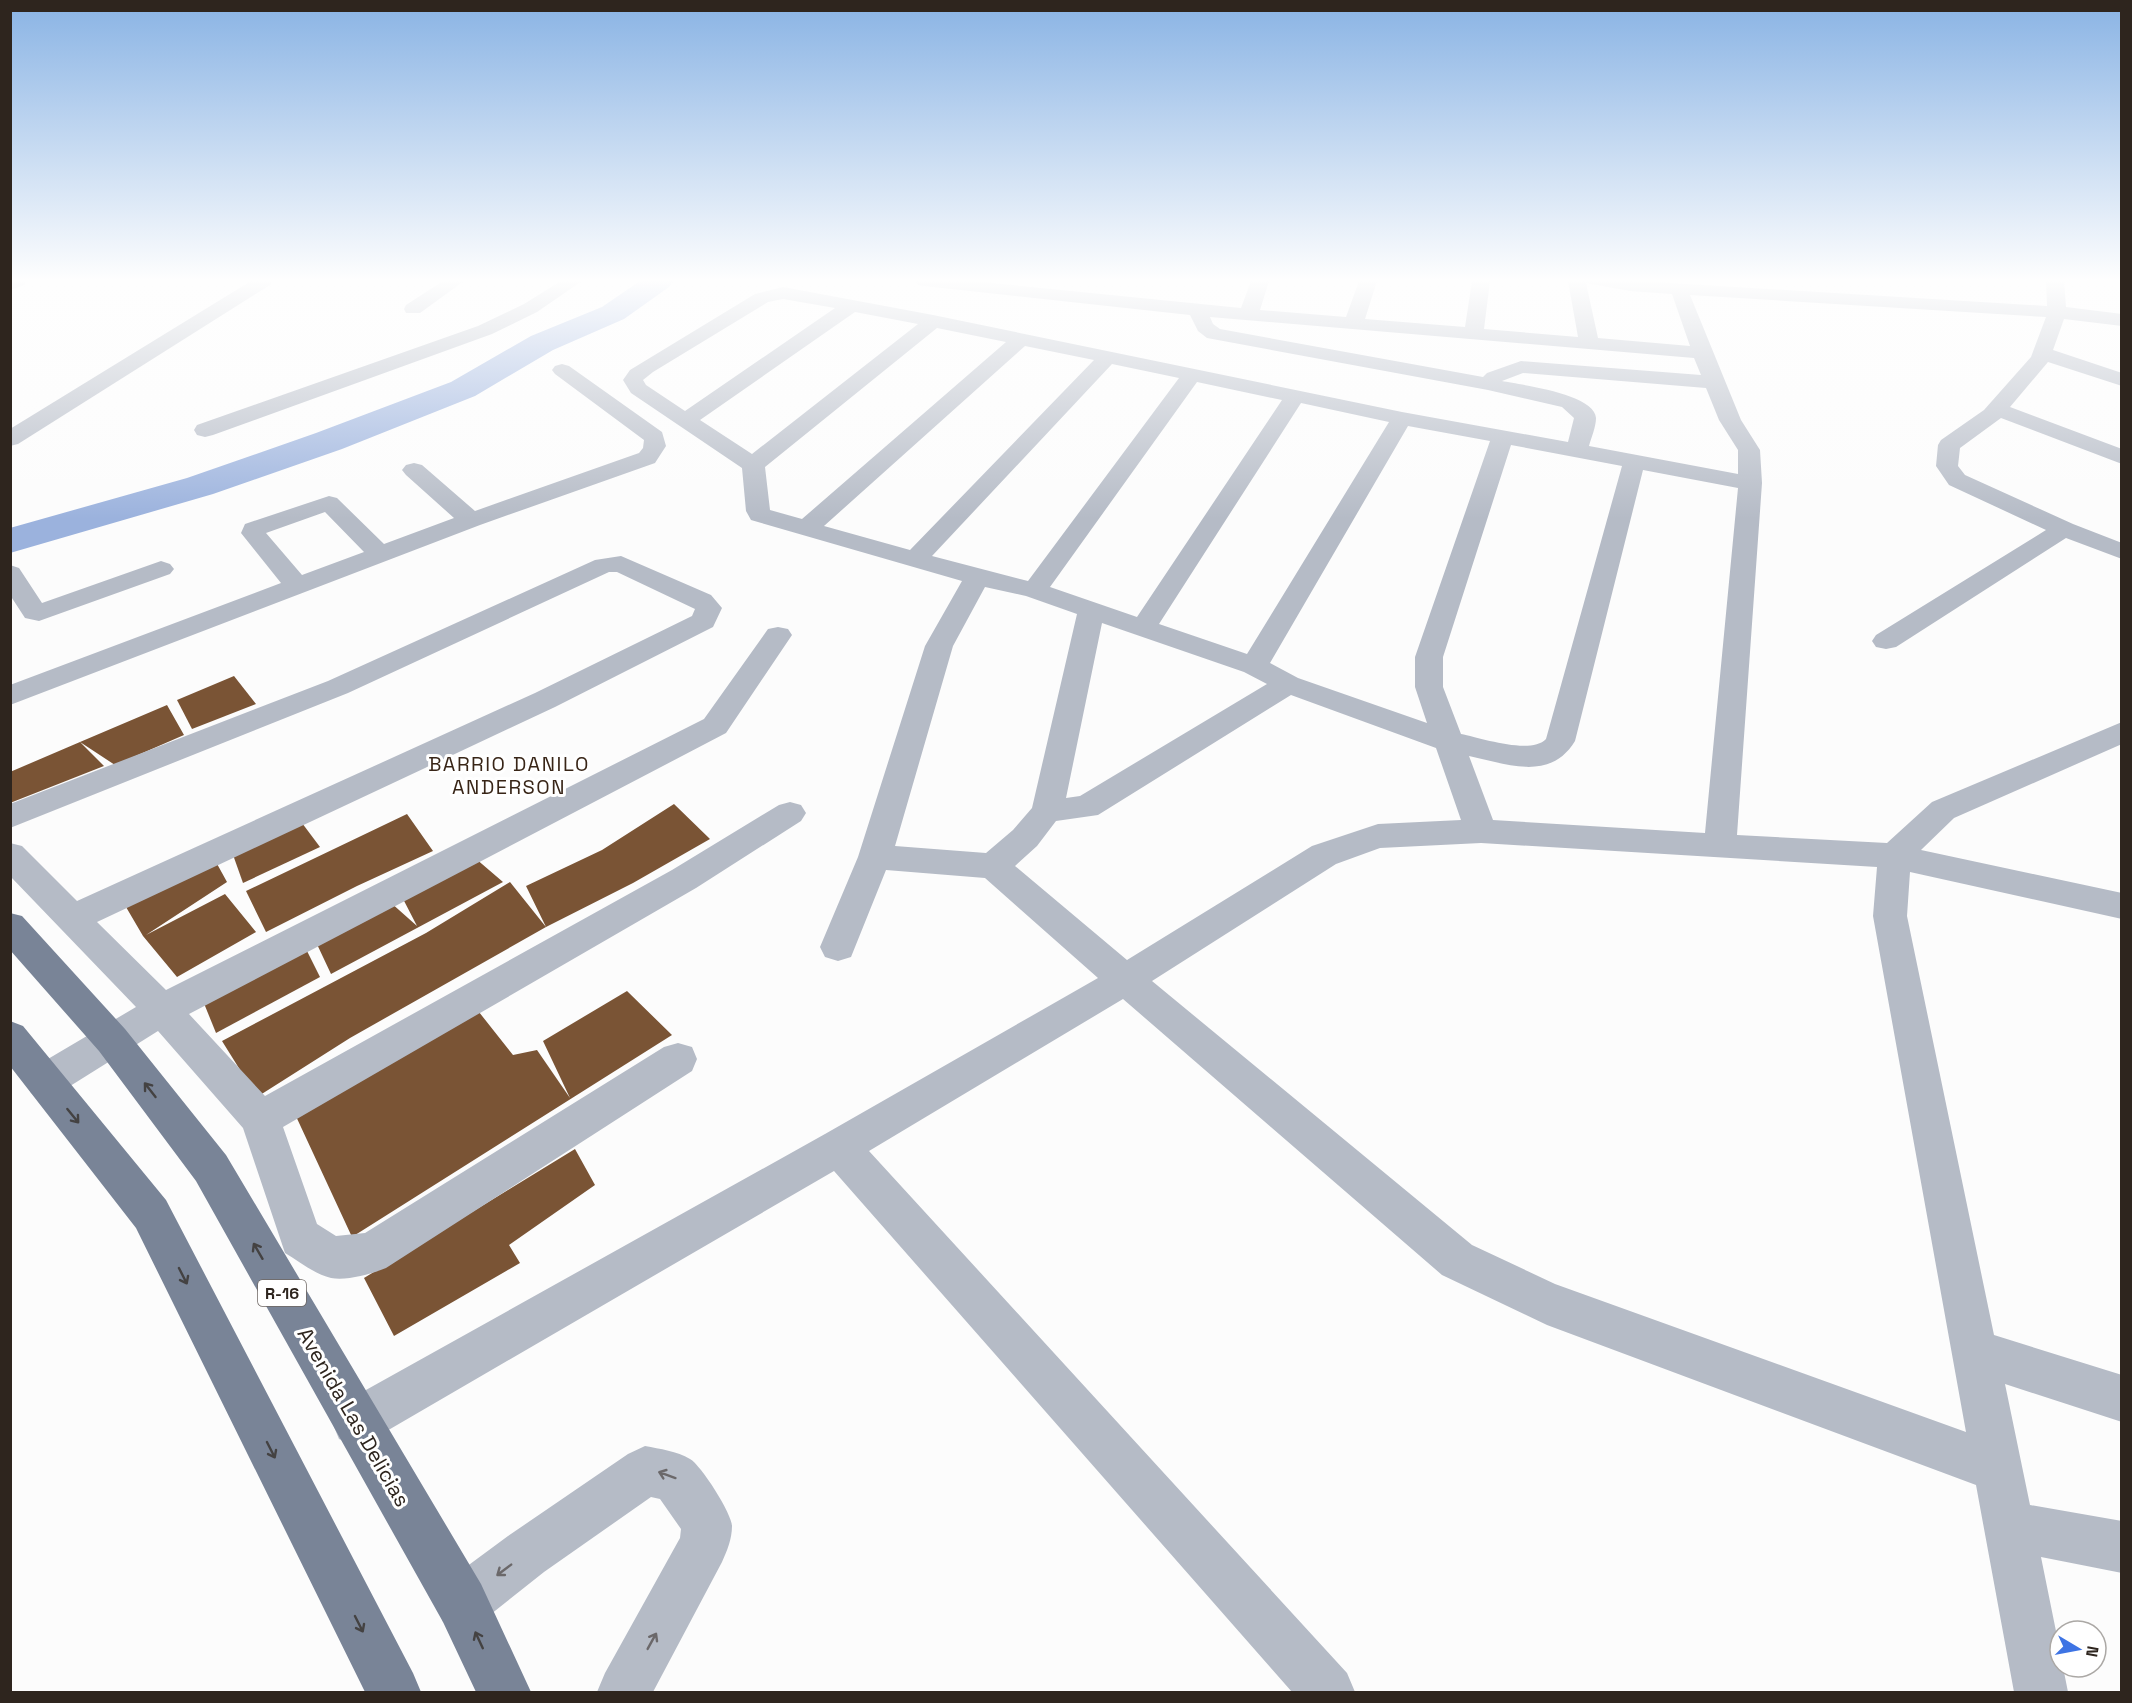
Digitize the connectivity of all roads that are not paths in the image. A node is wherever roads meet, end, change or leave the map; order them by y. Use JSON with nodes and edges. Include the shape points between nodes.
{"nodes":[{"id":1,"x":136,"y":360,"type":"edge"},
{"id":2,"x":402,"y":360,"type":"edge"},
{"id":3,"x":659,"y":360,"type":"edge"},
{"id":4,"x":772,"y":360,"type":"edge"},
{"id":5,"x":884,"y":360,"type":"edge"},
{"id":6,"x":998,"y":360,"type":"edge"},
{"id":7,"x":1105,"y":360,"type":"edge"},
{"id":8,"x":1114,"y":360,"type":"edge"},
{"id":9,"x":1359,"y":360,"type":"edge"},
{"id":10,"x":1705,"y":360,"type":"edge"},
{"id":11,"x":2035,"y":360,"type":"edge"},
{"id":12,"x":2066,"y":360,"type":"edge"},
{"id":13,"x":562,"y":370,"type":"dead end"},
{"id":14,"x":1192,"y":375,"type":"junction"},
{"id":15,"x":2121,"y":380,"type":"edge"},
{"id":16,"x":1714,"y":382,"type":"junction"},
{"id":17,"x":1488,"y":384,"type":"junction"},
{"id":18,"x":1295,"y":396,"type":"junction"},
{"id":19,"x":1997,"y":410,"type":"junction"},
{"id":20,"x":1402,"y":418,"type":"junction"},
{"id":21,"x":686,"y":420,"type":"junction"},
{"id":22,"x":205,"y":430,"type":"dead end"},
{"id":23,"x":1503,"y":437,"type":"junction"},
{"id":24,"x":10,"y":439,"type":"edge"},
{"id":25,"x":1577,"y":451,"type":"junction"},
{"id":26,"x":2121,"y":457,"type":"edge"},
{"id":27,"x":1634,"y":462,"type":"junction"},
{"id":28,"x":753,"y":465,"type":"junction"},
{"id":29,"x":414,"y":470,"type":"dead end"},
{"id":30,"x":1750,"y":483,"type":"junction"},
{"id":31,"x":471,"y":520,"type":"junction"},
{"id":32,"x":807,"y":528,"type":"junction"},
{"id":33,"x":2064,"y":530,"type":"junction"},
{"id":34,"x":2121,"y":552,"type":"edge"},
{"id":35,"x":381,"y":555,"type":"junction"},
{"id":36,"x":916,"y":560,"type":"junction"},
{"id":37,"x":161,"y":569,"type":"dead end"},
{"id":38,"x":10,"y":573,"type":"edge"},
{"id":39,"x":977,"y":577,"type":"junction"},
{"id":40,"x":298,"y":587,"type":"junction"},
{"id":41,"x":1034,"y":590,"type":"junction"},
{"id":42,"x":1091,"y":611,"type":"junction"},
{"id":43,"x":1144,"y":627,"type":"junction"},
{"id":44,"x":778,"y":635,"type":"dead end"},
{"id":45,"x":1886,"y":641,"type":"dead end"},
{"id":46,"x":1254,"y":666,"type":"junction"},
{"id":47,"x":1288,"y":684,"type":"junction"},
{"id":48,"x":10,"y":696,"type":"edge"},
{"id":49,"x":2121,"y":732,"type":"edge"},
{"id":50,"x":1447,"y":741,"type":"junction"},
{"id":51,"x":1047,"y":811,"type":"junction"},
{"id":52,"x":790,"y":813,"type":"dead end"},
{"id":53,"x":10,"y":817,"type":"edge"},
{"id":54,"x":1481,"y":831,"type":"junction"},
{"id":55,"x":1720,"y":846,"type":"junction"},
{"id":56,"x":10,"y":855,"type":"edge"},
{"id":57,"x":1894,"y":856,"type":"junction"},
{"id":58,"x":874,"y":857,"type":"junction"},
{"id":59,"x":993,"y":866,"type":"junction"},
{"id":60,"x":2121,"y":906,"type":"edge"},
{"id":61,"x":73,"y":918,"type":"junction"},
{"id":62,"x":10,"y":926,"type":"edge"},
{"id":63,"x":838,"y":946,"type":"dead end"},
{"id":64,"x":1125,"y":980,"type":"junction"},
{"id":65,"x":162,"y":1010,"type":"junction"},
{"id":66,"x":10,"y":1037,"type":"edge"},
{"id":67,"x":112,"y":1040,"type":"junction"},
{"id":68,"x":678,"y":1059,"type":"dead end"},
{"id":69,"x":45,"y":1081,"type":"junction"},
{"id":70,"x":260,"y":1119,"type":"junction"},
{"id":71,"x":838,"y":1147,"type":"junction"},
{"id":72,"x":1976,"y":1353,"type":"junction"},
{"id":73,"x":2121,"y":1399,"type":"edge"},
{"id":74,"x":356,"y":1422,"type":"junction"},
{"id":75,"x":1996,"y":1468,"type":"junction"},
{"id":76,"x":2008,"y":1526,"type":"junction"},
{"id":77,"x":2121,"y":1547,"type":"edge"},
{"id":78,"x":462,"y":1603,"type":"junction"},
{"id":79,"x":394,"y":1692,"type":"edge"},
{"id":80,"x":504,"y":1692,"type":"edge"},
{"id":81,"x":624,"y":1692,"type":"edge"},
{"id":82,"x":1328,"y":1692,"type":"edge"},
{"id":83,"x":2041,"y":1692,"type":"edge"}],
"edges":[{"from":1,"to":24,"type":"street"},
{"from":2,"to":22,"type":"street"},
{"from":3,"to":21,"type":"street","via":[[633,380],[638,389]]},
{"from":4,"to":21,"type":"street"},
{"from":5,"to":28,"type":"street"},
{"from":6,"to":32,"type":"street"},
{"from":7,"to":36,"type":"street"},
{"from":8,"to":14,"type":"street"},
{"from":9,"to":17,"type":"street"},
{"from":10,"to":16,"type":"street"},
{"from":11,"to":19,"type":"street"},
{"from":12,"to":15,"type":"street"},
{"from":13,"to":31,"type":"street","via":[[654,436],[654,451],[647,458]]},
{"from":14,"to":18,"type":"street"},
{"from":14,"to":41,"type":"street"},
{"from":16,"to":17,"type":"street","via":[[1521,367],[1494,377]]},
{"from":16,"to":30,"type":"street","via":[[1730,420],[1749,450]]},
{"from":17,"to":25,"type":"street","via":[[1578,407],[1585,418]]},
{"from":18,"to":20,"type":"street"},
{"from":18,"to":43,"type":"street"},
{"from":19,"to":26,"type":"street"},
{"from":19,"to":33,"type":"street","via":[[1949,445],[1947,466],[1957,480]]},
{"from":20,"to":23,"type":"street"},
{"from":20,"to":46,"type":"street"},
{"from":21,"to":28,"type":"street"},
{"from":23,"to":25,"type":"street"},
{"from":23,"to":50,"type":"street","via":[[1429,657],[1429,687]]},
{"from":25,"to":27,"type":"street"},
{"from":27,"to":30,"type":"street"},
{"from":27,"to":50,"type":"street","via":[[1560,741],[1546,754],[1523,758]]},
{"from":28,"to":32,"type":"street","via":[[760,515]]},
{"from":29,"to":31,"type":"street"},
{"from":30,"to":55,"type":"street"},
{"from":31,"to":35,"type":"street"},
{"from":32,"to":36,"type":"street"},
{"from":33,"to":34,"type":"street"},
{"from":33,"to":45,"type":"street"},
{"from":35,"to":40,"type":"street"},
{"from":35,"to":40,"type":"street","via":[[329,503],[254,529],[253,533]]},
{"from":36,"to":39,"type":"street"},
{"from":37,"to":38,"type":"street","via":[[39,613],[34,612]]},
{"from":39,"to":41,"type":"street"},
{"from":39,"to":58,"type":"street","via":[[939,646]]},
{"from":40,"to":48,"type":"street"},
{"from":41,"to":42,"type":"street"},
{"from":42,"to":43,"type":"street"},
{"from":42,"to":51,"type":"street"},
{"from":43,"to":46,"type":"street"},
{"from":44,"to":65,"type":"street","via":[[715,726]]},
{"from":46,"to":47,"type":"street"},
{"from":47,"to":50,"type":"street"},
{"from":47,"to":51,"type":"street","via":[[1087,807]]},
{"from":49,"to":57,"type":"street","via":[[1943,810]]},
{"from":50,"to":54,"type":"street"},
{"from":51,"to":59,"type":"street","via":[[1025,838]]},
{"from":52,"to":70,"type":"street","via":[[684,879]]},
{"from":53,"to":61,"type":"street","via":[[338,687],[604,565],[621,564],[702,601],[709,608],[703,621],[545,700]]},
{"from":54,"to":55,"type":"street"},
{"from":54,"to":64,"type":"street","via":[[1378,836],[1324,855]]},
{"from":55,"to":57,"type":"street"},
{"from":56,"to":61,"type":"street"},
{"from":57,"to":60,"type":"street"},
{"from":57,"to":72,"type":"street","via":[[1890,916]]},
{"from":58,"to":59,"type":"street"},
{"from":58,"to":63,"type":"street"},
{"from":59,"to":64,"type":"street"},
{"from":61,"to":65,"type":"street"},
{"from":62,"to":67,"type":"main road","name":"Avenida Las Delicias","number":"R-16"},
{"from":64,"to":71,"type":"street"},
{"from":64,"to":75,"type":"street","via":[[1457,1260],[1547,1303]]},
{"from":65,"to":67,"type":"street"},
{"from":65,"to":70,"type":"street"},
{"from":66,"to":69,"type":"main road"},
{"from":67,"to":69,"type":"street"},
{"from":74,"to":67,"type":"main road","name":"Avenida Las Delicias","number":"R-16","one_way":true,"via":[[211,1168]]},
{"from":68,"to":70,"type":"street","via":[[371,1253],[332,1257],[300,1238]]},
{"from":69,"to":79,"type":"main road","one_way":true,"via":[[151,1214]]},
{"from":71,"to":74,"type":"street"},
{"from":71,"to":82,"type":"street"},
{"from":72,"to":73,"type":"street"},
{"from":72,"to":75,"type":"street"},
{"from":74,"to":78,"type":"main road","name":"Avenida Las Delicias","number":"R-16"},
{"from":75,"to":76,"type":"street"},
{"from":76,"to":77,"type":"street"},
{"from":76,"to":83,"type":"street"},
{"from":80,"to":78,"type":"main road","name":"Avenida Las Delicias","number":"R-16","one_way":true},
{"from":81,"to":78,"type":"street","one_way":true,"via":[[704,1544],[706,1524],[675,1477],[645,1471]]}]}
